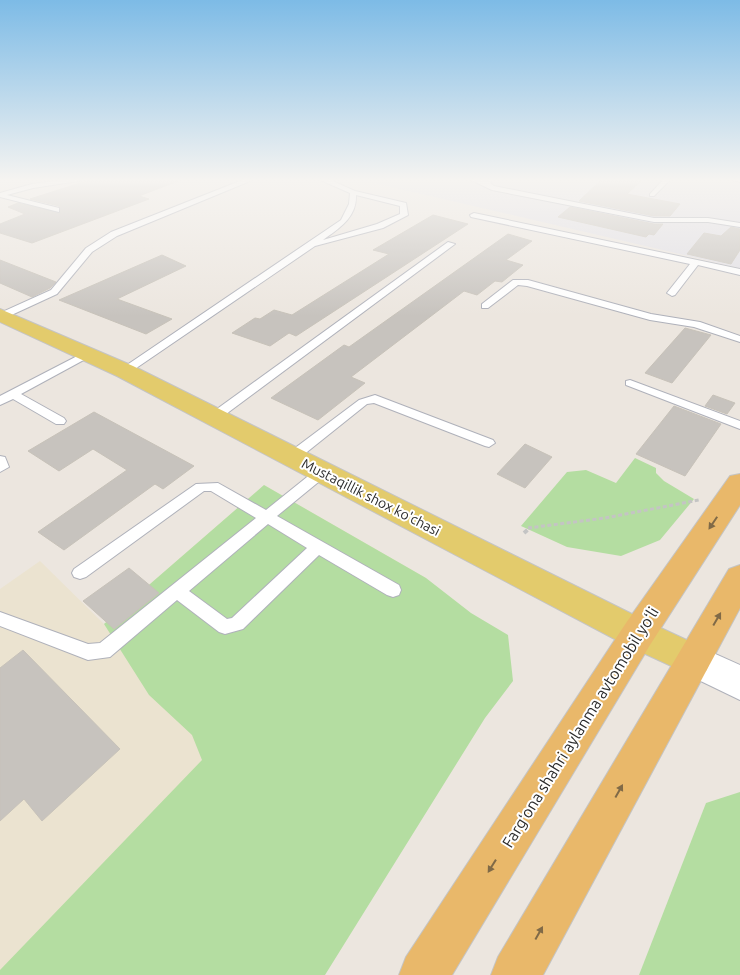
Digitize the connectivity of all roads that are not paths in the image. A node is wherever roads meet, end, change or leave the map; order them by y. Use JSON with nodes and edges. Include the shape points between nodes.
{"nodes":[{"id":1,"x":138,"y":224,"type":"edge"},
{"id":2,"x":339,"y":224,"type":"edge"},
{"id":3,"x":383,"y":224,"type":"edge"},
{"id":4,"x":523,"y":224,"type":"edge"},
{"id":5,"x":451,"y":244,"type":"dead end"},
{"id":6,"x":310,"y":246,"type":"junction"},
{"id":7,"x":696,"y":262,"type":"junction"},
{"id":8,"x":740,"y":272,"type":"edge"},
{"id":9,"x":672,"y":293,"type":"dead end"},
{"id":10,"x":485,"y":306,"type":"dead end"},
{"id":11,"x":1,"y":316,"type":"edge"},
{"id":12,"x":740,"y":339,"type":"edge"},
{"id":13,"x":87,"y":354,"type":"junction"},
{"id":14,"x":125,"y":371,"type":"junction"},
{"id":15,"x":630,"y":383,"type":"dead end"},
{"id":16,"x":13,"y":394,"type":"junction"},
{"id":17,"x":0,"y":400,"type":"edge"},
{"id":18,"x":214,"y":417,"type":"junction"},
{"id":19,"x":60,"y":420,"type":"dead end"},
{"id":20,"x":740,"y":425,"type":"edge"},
{"id":21,"x":489,"y":444,"type":"dead end"},
{"id":22,"x":292,"y":457,"type":"junction"},
{"id":23,"x":0,"y":460,"type":"edge"},
{"id":24,"x":0,"y":468,"type":"edge"},
{"id":25,"x":322,"y":472,"type":"junction"},
{"id":26,"x":740,"y":483,"type":"edge"},
{"id":27,"x":269,"y":517,"type":"junction"},
{"id":28,"x":319,"y":546,"type":"junction"},
{"id":29,"x":80,"y":573,"type":"dead end"},
{"id":30,"x":740,"y":578,"type":"edge"},
{"id":31,"x":393,"y":590,"type":"dead end"},
{"id":32,"x":178,"y":592,"type":"junction"},
{"id":33,"x":2,"y":621,"type":"edge"},
{"id":34,"x":638,"y":634,"type":"junction"},
{"id":35,"x":693,"y":660,"type":"junction"},
{"id":36,"x":740,"y":683,"type":"edge"},
{"id":37,"x":424,"y":975,"type":"edge"},
{"id":38,"x":516,"y":975,"type":"edge"}],
"edges":[{"from":1,"to":11,"type":"lane","via":[[114,234],[89,250],[54,292]]},
{"from":2,"to":6,"type":"lane"},
{"from":3,"to":6,"type":"lane"},
{"from":4,"to":7,"type":"lane"},
{"from":5,"to":18,"type":"lane"},
{"from":6,"to":14,"type":"lane"},
{"from":7,"to":8,"type":"lane"},
{"from":7,"to":9,"type":"lane"},
{"from":10,"to":12,"type":"lane","via":[[516,282],[528,282],[650,317],[696,324]]},
{"from":11,"to":13,"type":"main road","name":"Mustaqillik shox ko'chasi"},
{"from":13,"to":14,"type":"main road","name":"Mustaqillik shox ko'chasi"},
{"from":13,"to":16,"type":"lane"},
{"from":14,"to":18,"type":"main road","name":"Mustaqillik shox ko'chasi"},
{"from":15,"to":20,"type":"lane"},
{"from":16,"to":17,"type":"lane"},
{"from":16,"to":19,"type":"lane"},
{"from":18,"to":22,"type":"main road","name":"Mustaqillik shox ko'chasi"},
{"from":21,"to":22,"type":"lane","via":[[375,399],[364,402]]},
{"from":22,"to":25,"type":"main road","name":"Mustaqillik shox ko'chasi"},
{"from":23,"to":24,"type":"lane"},
{"from":25,"to":27,"type":"lane"},
{"from":25,"to":34,"type":"main road","name":"Mustaqillik shox ko'chasi"},
{"from":26,"to":34,"type":"highway","name":"Fargʻona shahri aylanma avtomobil yoʻli","one_way":true},
{"from":27,"to":28,"type":"lane"},
{"from":27,"to":29,"type":"lane","via":[[213,486],[201,487]]},
{"from":27,"to":32,"type":"lane"},
{"from":28,"to":31,"type":"lane"},
{"from":28,"to":32,"type":"lane","via":[[237,624],[225,627]]},
{"from":35,"to":30,"type":"highway","one_way":true},
{"from":32,"to":33,"type":"lane","via":[[104,651],[88,652]]},
{"from":34,"to":35,"type":"main road","name":"Mustaqillik shox ko'chasi"},
{"from":34,"to":37,"type":"highway","name":"Fargʻona shahri aylanma avtomobil yoʻli","one_way":true},
{"from":35,"to":36,"type":"main road","name":"Mustaqillik shox ko'chasi"},
{"from":38,"to":35,"type":"highway","one_way":true}]}
